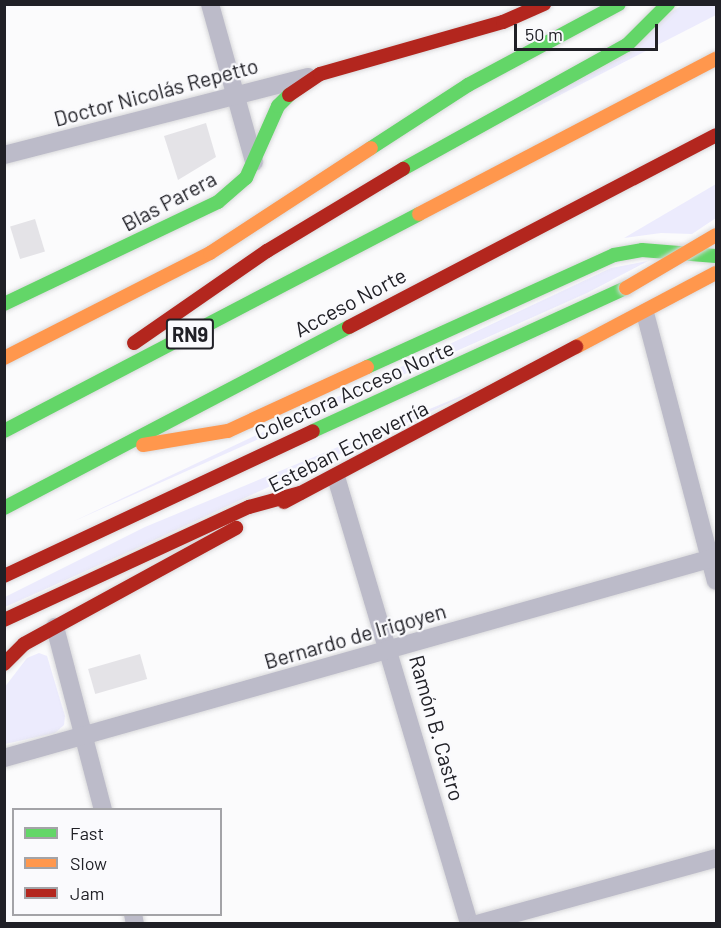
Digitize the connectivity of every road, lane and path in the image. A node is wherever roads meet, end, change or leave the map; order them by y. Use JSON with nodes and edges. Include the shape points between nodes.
{"nodes":[{"id":1,"x":210,"y":4,"type":"edge"},
{"id":2,"x":544,"y":4,"type":"edge"},
{"id":3,"x":619,"y":4,"type":"edge"},
{"id":4,"x":668,"y":4,"type":"edge"},
{"id":5,"x":717,"y":59,"type":"edge"},
{"id":6,"x":320,"y":75,"type":"junction"},
{"id":7,"x":235,"y":93,"type":"junction"},
{"id":8,"x":717,"y":135,"type":"edge"},
{"id":9,"x":4,"y":155,"type":"edge"},
{"id":10,"x":254,"y":162,"type":"junction"},
{"id":11,"x":717,"y":235,"type":"edge"},
{"id":12,"x":717,"y":256,"type":"edge"},
{"id":13,"x":717,"y":273,"type":"edge"},
{"id":14,"x":4,"y":304,"type":"edge"},
{"id":15,"x":645,"y":313,"type":"junction"},
{"id":16,"x":4,"y":358,"type":"edge"},
{"id":17,"x":21,"y":422,"type":"junction"},
{"id":18,"x":4,"y":431,"type":"edge"},
{"id":19,"x":115,"y":449,"type":"junction"},
{"id":20,"x":336,"y":477,"type":"junction"},
{"id":21,"x":300,"y":493,"type":"junction"},
{"id":22,"x":4,"y":508,"type":"edge"},
{"id":23,"x":713,"y":558,"type":"edge"},
{"id":24,"x":4,"y":576,"type":"edge"},
{"id":25,"x":717,"y":581,"type":"edge"},
{"id":26,"x":4,"y":620,"type":"edge"},
{"id":27,"x":55,"y":627,"type":"junction"},
{"id":28,"x":391,"y":649,"type":"junction"},
{"id":29,"x":4,"y":664,"type":"edge"},
{"id":30,"x":83,"y":736,"type":"junction"},
{"id":31,"x":4,"y":758,"type":"edge"},
{"id":32,"x":103,"y":808,"type":"edge"},
{"id":33,"x":717,"y":858,"type":"edge"},
{"id":34,"x":470,"y":924,"type":"edge"},
{"id":35,"x":477,"y":924,"type":"edge"}],
"edges":[{"from":1,"to":7,"type":"street"},
{"from":2,"to":6,"type":"main road","name":"Blas Parera","via":[[503,22]]},
{"from":3,"to":16,"type":"main road","via":[[468,85],[210,252]]},
{"from":4,"to":17,"type":"main road","via":[[627,45],[458,136],[267,250]]},
{"from":5,"to":17,"type":"main road","number":"RN9"},
{"from":6,"to":7,"type":"street","name":"Doctor Nicolás Repetto"},
{"from":6,"to":10,"type":"main road","name":"Blas Parera","via":[[296,88],[278,106]]},
{"from":7,"to":9,"type":"street","name":"Doctor Nicolás Repetto"},
{"from":7,"to":10,"type":"street"},
{"from":8,"to":19,"type":"main road","name":"Acceso Norte"},
{"from":10,"to":14,"type":"main road","name":"Blas Parera","via":[[246,178],[219,202]]},
{"from":11,"to":24,"type":"main road","name":"Colectora Acceso Norte","bridge":true,"via":[[626,288],[123,516]]},
{"from":12,"to":19,"type":"main road","via":[[642,250],[614,255],[228,431]]},
{"from":13,"to":15,"type":"main road","name":"Esteban Echeverría"},
{"from":15,"to":20,"type":"main road","name":"Esteban Echeverría"},
{"from":15,"to":23,"type":"street"},
{"from":17,"to":18,"type":"main road","number":"RN9"},
{"from":19,"to":22,"type":"main road","name":"Acceso Norte"},
{"from":20,"to":21,"type":"main road","name":"Esteban Echeverría"},
{"from":20,"to":28,"type":"street","name":"Ramón B. Castro"},
{"from":21,"to":26,"type":"main road","via":[[249,507]]},
{"from":21,"to":27,"type":"main road","name":"Esteban Echeverría"},
{"from":23,"to":25,"type":"street"},
{"from":23,"to":28,"type":"street","name":"Bernardo de Irigoyen"},
{"from":27,"to":29,"type":"main road","name":"Esteban Echeverría","via":[[24,644]]},
{"from":27,"to":30,"type":"street"},
{"from":28,"to":30,"type":"street","name":"Bernardo de Irigoyen"},
{"from":28,"to":34,"type":"street","name":"Ramón B. Castro"},
{"from":30,"to":31,"type":"street","name":"Bernardo de Irigoyen"},
{"from":30,"to":32,"type":"street"},
{"from":33,"to":35,"type":"street"}]}
